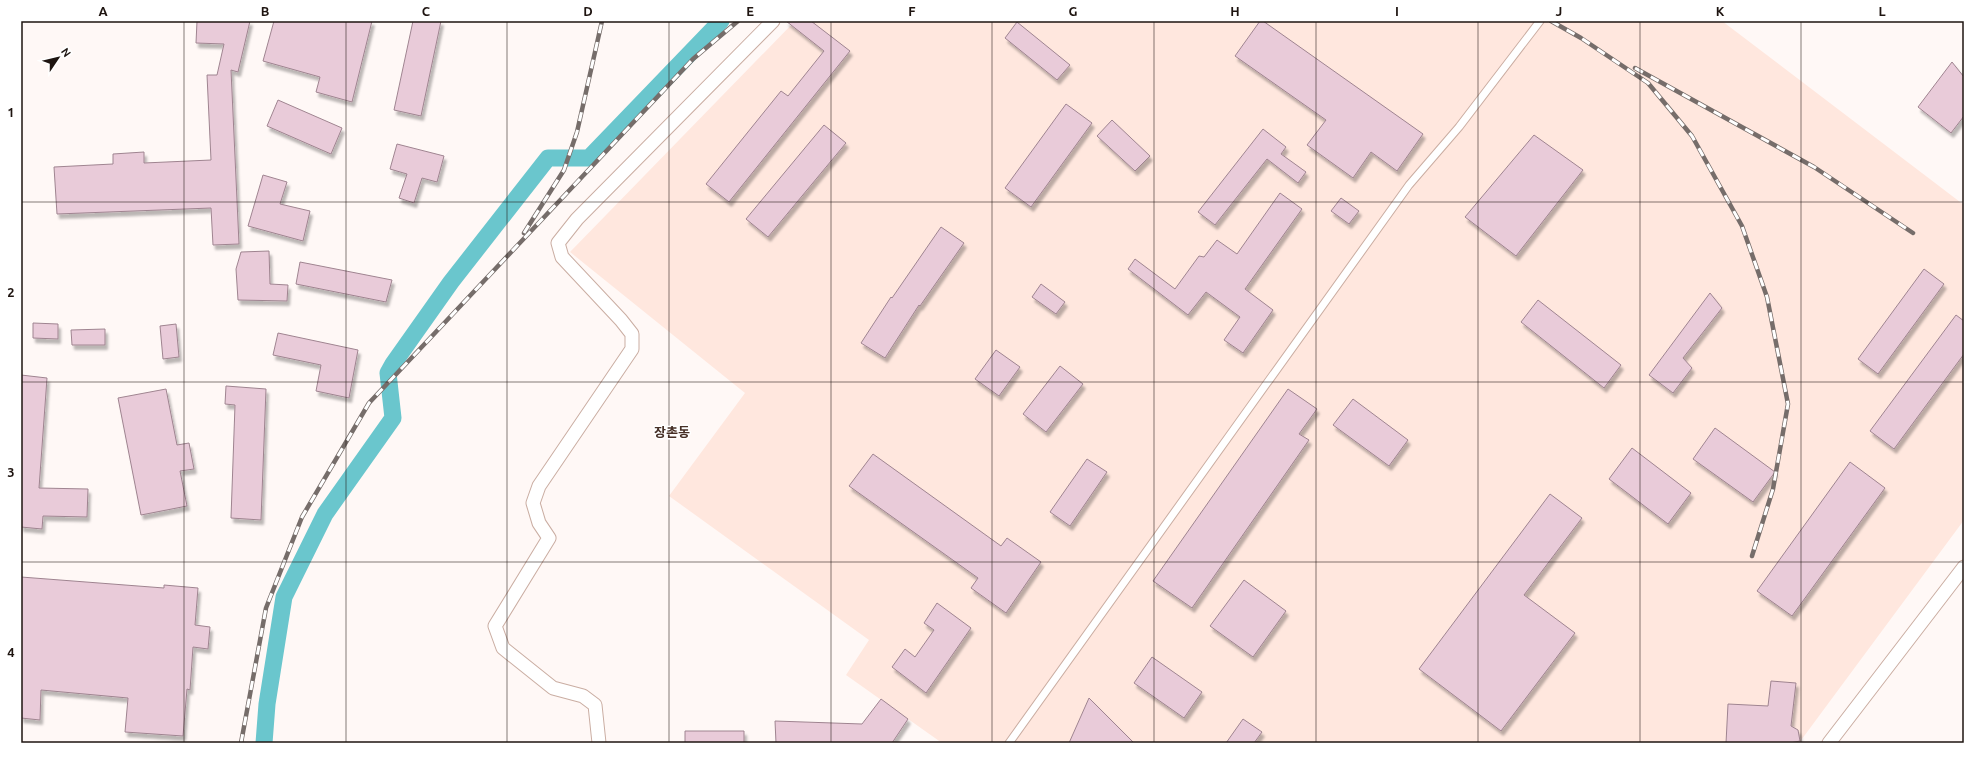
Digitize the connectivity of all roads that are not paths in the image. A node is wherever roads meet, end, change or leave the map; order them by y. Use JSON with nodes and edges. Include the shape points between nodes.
{"nodes":[{"id":1,"x":774,"y":21,"type":"edge"},
{"id":2,"x":1540,"y":21,"type":"edge"},
{"id":3,"x":1964,"y":566,"type":"edge"},
{"id":4,"x":599,"y":743,"type":"edge"},
{"id":5,"x":1009,"y":743,"type":"edge"},
{"id":6,"x":1829,"y":743,"type":"edge"}],
"edges":[{"from":1,"to":4,"type":"street","via":[[577,219],[558,243],[562,257],[632,334],[632,349],[540,486],[533,504],[539,523],[549,538],[495,626],[504,648],[553,688],[583,696],[595,705]]},
{"from":2,"to":5,"type":"lane","via":[[1459,127],[1409,185]]},
{"from":3,"to":6,"type":"street"}]}
